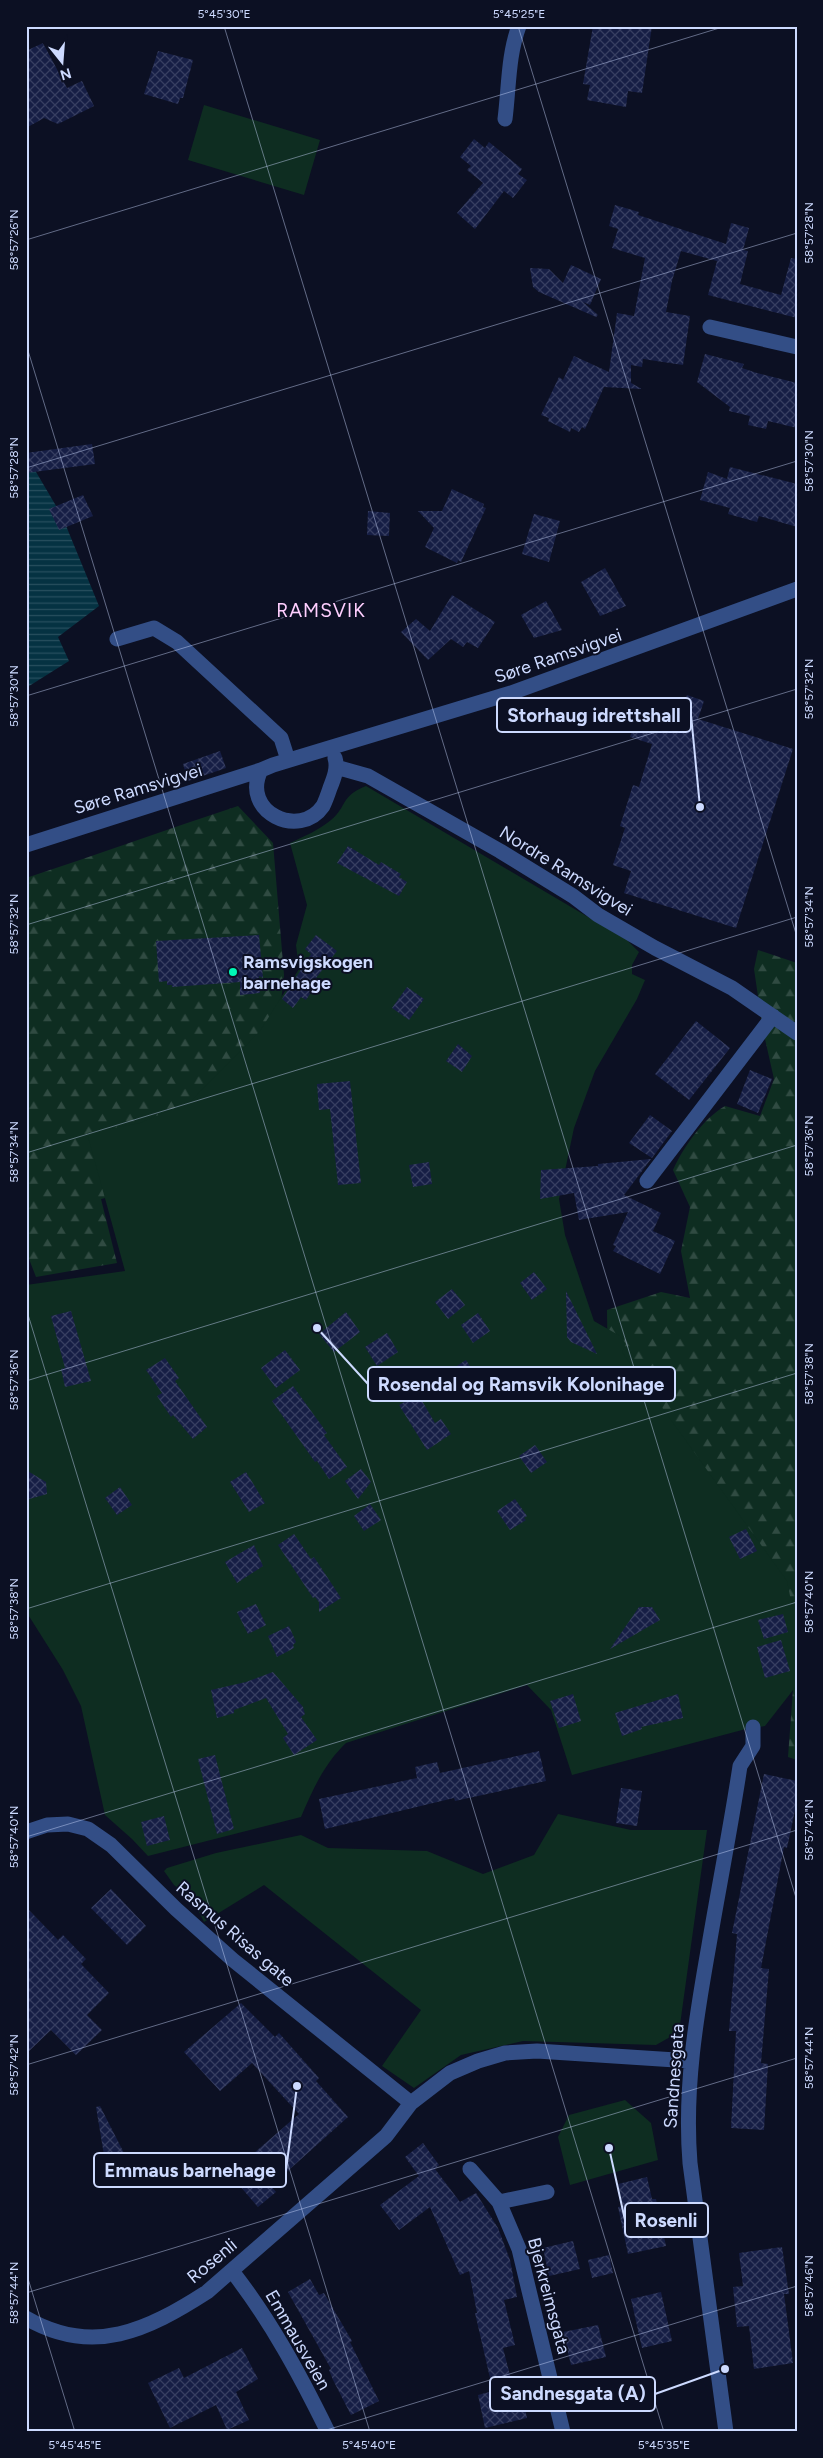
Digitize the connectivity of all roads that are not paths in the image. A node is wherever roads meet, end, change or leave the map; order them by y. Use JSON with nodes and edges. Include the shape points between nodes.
{"nodes":[{"id":1,"x":519,"y":26,"type":"edge"},
{"id":2,"x":505,"y":118,"type":"dead end"},
{"id":3,"x":710,"y":326,"type":"dead end"},
{"id":4,"x":797,"y":347,"type":"edge"},
{"id":5,"x":797,"y":590,"type":"edge"},
{"id":6,"x":117,"y":638,"type":"dead end"},
{"id":7,"x":329,"y":748,"type":"junction"},
{"id":8,"x":288,"y":760,"type":"junction"},
{"id":9,"x":336,"y":767,"type":"junction"},
{"id":10,"x":262,"y":770,"type":"junction"},
{"id":11,"x":26,"y":844,"type":"edge"},
{"id":12,"x":773,"y":1016,"type":"junction"},
{"id":13,"x":797,"y":1033,"type":"edge"},
{"id":14,"x":647,"y":1181,"type":"dead end"},
{"id":15,"x":753,"y":1727,"type":"dead end"},
{"id":16,"x":26,"y":1832,"type":"edge"},
{"id":17,"x":691,"y":2061,"type":"junction"},
{"id":18,"x":411,"y":2103,"type":"junction"},
{"id":19,"x":470,"y":2169,"type":"dead end"},
{"id":20,"x":547,"y":2192,"type":"dead end"},
{"id":21,"x":499,"y":2202,"type":"junction"},
{"id":22,"x":232,"y":2271,"type":"junction"},
{"id":23,"x":26,"y":2318,"type":"edge"},
{"id":24,"x":328,"y":2432,"type":"edge"},
{"id":25,"x":563,"y":2432,"type":"edge"},
{"id":26,"x":726,"y":2432,"type":"edge"}],
"edges":[{"from":1,"to":2,"type":"street","via":[[513,48]]},
{"from":3,"to":4,"type":"street"},
{"from":5,"to":7,"type":"street","name":"Søre Ramsvigvei","via":[[520,689]]},
{"from":6,"to":8,"type":"street","via":[[154,628],[177,642],[281,738]]},
{"from":7,"to":8,"type":"street","name":"Søre Ramsvigvei"},
{"from":7,"to":9,"type":"street"},
{"from":8,"to":10,"type":"street","name":"Søre Ramsvigvei"},
{"from":9,"to":10,"type":"street","via":[[323,806],[313,815],[292,821],[276,817],[263,807],[256,790]]},
{"from":9,"to":12,"type":"street","name":"Nordre Ramsvigvei","via":[[368,776],[500,851],[598,915],[732,988]]},
{"from":10,"to":11,"type":"street","name":"Søre Ramsvigvei"},
{"from":12,"to":13,"type":"street","name":"Nordre Ramsvigvei"},
{"from":12,"to":14,"type":"street"},
{"from":15,"to":17,"type":"street","name":"Sandnesgata","via":[[752,1746],[740,1766]]},
{"from":16,"to":18,"type":"street","name":"Rasmus Risas gate","via":[[47,1825],[68,1824],[88,1829],[111,1845],[233,1960]]},
{"from":17,"to":18,"type":"street","name":"Rosenli","via":[[537,2051],[505,2053],[450,2073]]},
{"from":17,"to":26,"type":"street","name":"Sandnesgata","via":[[687,2129],[690,2163]]},
{"from":18,"to":22,"type":"street","name":"Rosenli","via":[[386,2136]]},
{"from":19,"to":21,"type":"street","name":"Bjerkreimsgata"},
{"from":20,"to":21,"type":"street"},
{"from":21,"to":25,"type":"street","name":"Bjerkreimsgata","via":[[519,2249]]},
{"from":22,"to":23,"type":"street","name":"Rosenli","via":[[181,2309],[123,2334],[98,2338],[65,2335]]},
{"from":22,"to":24,"type":"street","name":"Emmausveien","via":[[293,2361]]}]}
